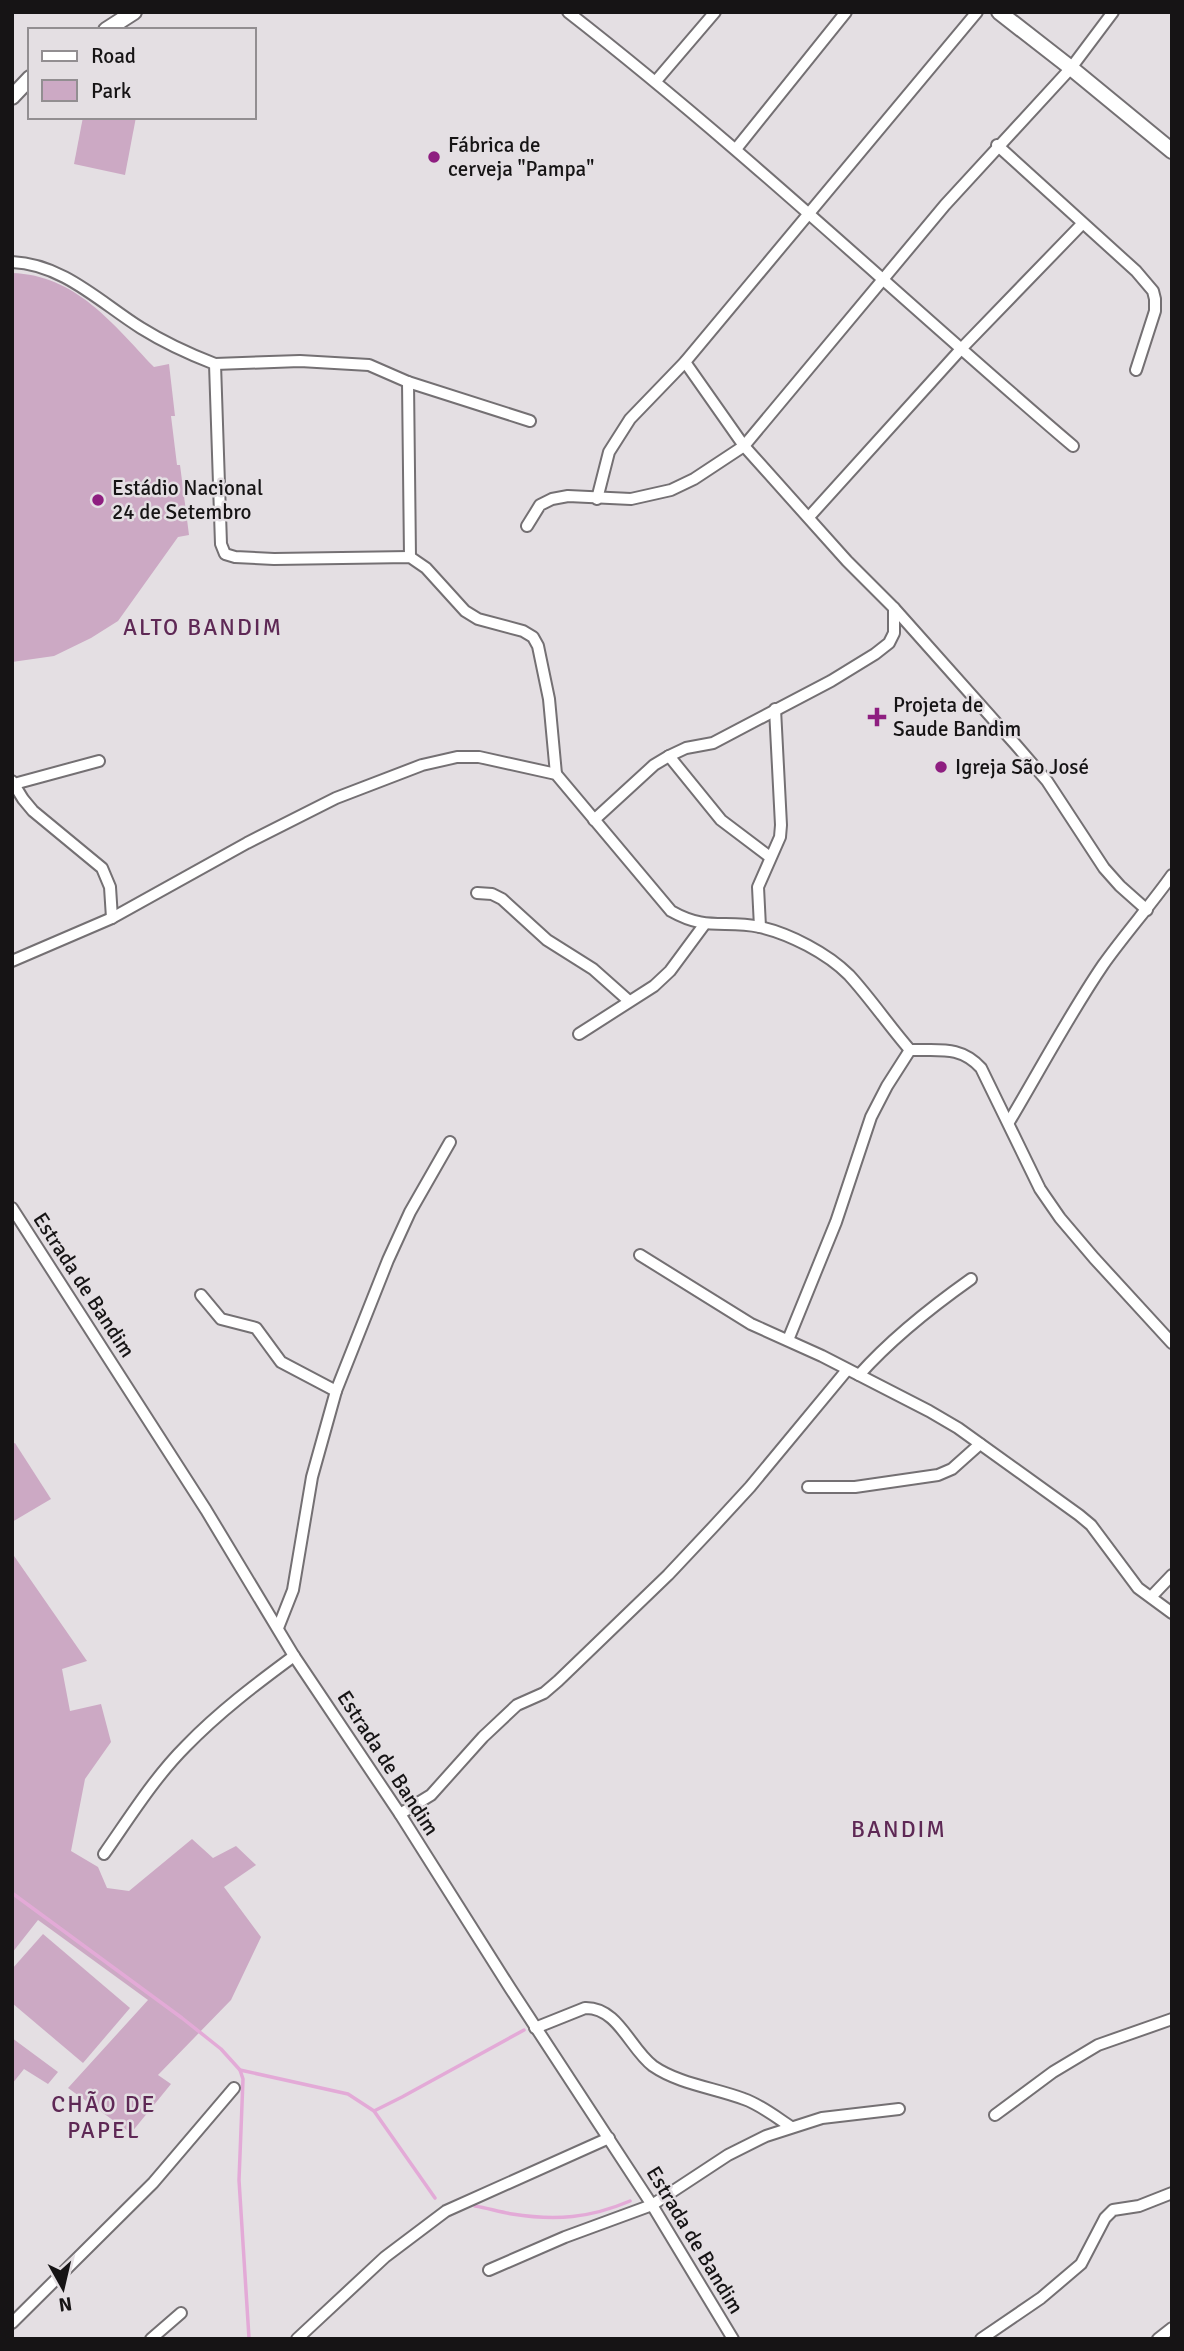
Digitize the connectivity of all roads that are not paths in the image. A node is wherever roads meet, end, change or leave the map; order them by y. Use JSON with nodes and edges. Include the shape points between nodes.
{"nodes":[{"id":1,"x":134,"y":12,"type":"edge"},
{"id":2,"x":569,"y":12,"type":"edge"},
{"id":3,"x":715,"y":12,"type":"edge"},
{"id":4,"x":846,"y":12,"type":"edge"},
{"id":5,"x":977,"y":12,"type":"edge"},
{"id":6,"x":999,"y":12,"type":"edge"},
{"id":7,"x":1113,"y":12,"type":"edge"},
{"id":8,"x":109,"y":28,"type":"edge"},
{"id":9,"x":1071,"y":68,"type":"junction"},
{"id":10,"x":28,"y":80,"type":"edge"},
{"id":11,"x":656,"y":81,"type":"junction"},
{"id":12,"x":12,"y":97,"type":"edge"},
{"id":13,"x":997,"y":145,"type":"junction"},
{"id":14,"x":736,"y":149,"type":"junction"},
{"id":15,"x":1172,"y":151,"type":"edge"},
{"id":16,"x":808,"y":212,"type":"junction"},
{"id":17,"x":1082,"y":224,"type":"junction"},
{"id":18,"x":12,"y":262,"type":"edge"},
{"id":19,"x":884,"y":278,"type":"junction"},
{"id":20,"x":961,"y":349,"type":"junction"},
{"id":21,"x":685,"y":362,"type":"junction"},
{"id":22,"x":215,"y":364,"type":"junction"},
{"id":23,"x":1136,"y":370,"type":"dead end"},
{"id":24,"x":408,"y":382,"type":"junction"},
{"id":25,"x":530,"y":421,"type":"dead end"},
{"id":26,"x":744,"y":446,"type":"junction"},
{"id":27,"x":1073,"y":446,"type":"dead end"},
{"id":28,"x":597,"y":499,"type":"junction"},
{"id":29,"x":809,"y":517,"type":"junction"},
{"id":30,"x":527,"y":526,"type":"dead end"},
{"id":31,"x":410,"y":557,"type":"junction"},
{"id":32,"x":894,"y":608,"type":"junction"},
{"id":33,"x":775,"y":709,"type":"junction"},
{"id":34,"x":669,"y":756,"type":"junction"},
{"id":35,"x":99,"y":761,"type":"dead end"},
{"id":36,"x":556,"y":774,"type":"junction"},
{"id":37,"x":13,"y":782,"type":"edge"},
{"id":38,"x":594,"y":820,"type":"junction"},
{"id":39,"x":770,"y":857,"type":"junction"},
{"id":40,"x":1172,"y":875,"type":"edge"},
{"id":41,"x":477,"y":893,"type":"dead end"},
{"id":42,"x":1147,"y":910,"type":"junction"},
{"id":43,"x":113,"y":918,"type":"junction"},
{"id":44,"x":705,"y":925,"type":"junction"},
{"id":45,"x":760,"y":927,"type":"junction"},
{"id":46,"x":12,"y":961,"type":"edge"},
{"id":47,"x":629,"y":1001,"type":"junction"},
{"id":48,"x":579,"y":1034,"type":"dead end"},
{"id":49,"x":910,"y":1050,"type":"junction"},
{"id":50,"x":1009,"y":1122,"type":"junction"},
{"id":51,"x":450,"y":1142,"type":"dead end"},
{"id":52,"x":12,"y":1209,"type":"edge"},
{"id":53,"x":640,"y":1255,"type":"dead end"},
{"id":54,"x":971,"y":1279,"type":"dead end"},
{"id":55,"x":201,"y":1295,"type":"dead end"},
{"id":56,"x":788,"y":1340,"type":"junction"},
{"id":57,"x":1172,"y":1343,"type":"edge"},
{"id":58,"x":847,"y":1370,"type":"junction"},
{"id":59,"x":859,"y":1375,"type":"junction"},
{"id":60,"x":337,"y":1391,"type":"junction"},
{"id":61,"x":980,"y":1444,"type":"junction"},
{"id":62,"x":808,"y":1487,"type":"dead end"},
{"id":63,"x":1172,"y":1575,"type":"edge"},
{"id":64,"x":1151,"y":1597,"type":"junction"},
{"id":65,"x":1172,"y":1614,"type":"edge"},
{"id":66,"x":278,"y":1629,"type":"junction"},
{"id":67,"x":294,"y":1656,"type":"junction"},
{"id":68,"x":400,"y":1814,"type":"junction"},
{"id":69,"x":104,"y":1854,"type":"dead end"},
{"id":70,"x":1172,"y":2019,"type":"edge"},
{"id":71,"x":535,"y":2028,"type":"junction"},
{"id":72,"x":234,"y":2088,"type":"dead end"},
{"id":73,"x":898,"y":2109,"type":"dead end"},
{"id":74,"x":995,"y":2115,"type":"dead end"},
{"id":75,"x":791,"y":2127,"type":"junction"},
{"id":76,"x":609,"y":2138,"type":"junction"},
{"id":77,"x":1172,"y":2193,"type":"edge"},
{"id":78,"x":652,"y":2205,"type":"junction"},
{"id":79,"x":489,"y":2270,"type":"dead end"},
{"id":80,"x":181,"y":2314,"type":"dead end"},
{"id":81,"x":12,"y":2323,"type":"edge"},
{"id":82,"x":1172,"y":2328,"type":"edge"},
{"id":83,"x":151,"y":2339,"type":"edge"},
{"id":84,"x":297,"y":2339,"type":"edge"},
{"id":85,"x":733,"y":2339,"type":"edge"},
{"id":86,"x":981,"y":2339,"type":"edge"},
{"id":87,"x":1158,"y":2339,"type":"edge"}],
"edges":[{"from":1,"to":8,"type":"street"},
{"from":2,"to":11,"type":"street"},
{"from":3,"to":11,"type":"street"},
{"from":4,"to":14,"type":"street"},
{"from":5,"to":16,"type":"street"},
{"from":6,"to":9,"type":"street"},
{"from":7,"to":9,"type":"street"},
{"from":9,"to":13,"type":"street"},
{"from":9,"to":15,"type":"street"},
{"from":10,"to":12,"type":"street"},
{"from":11,"to":14,"type":"street"},
{"from":13,"to":17,"type":"street"},
{"from":13,"to":19,"type":"street"},
{"from":14,"to":16,"type":"street"},
{"from":16,"to":19,"type":"street"},
{"from":16,"to":21,"type":"street"},
{"from":17,"to":20,"type":"street"},
{"from":17,"to":23,"type":"street","via":[[1153,291],[1155,311]]},
{"from":18,"to":22,"type":"street","via":[[49,270],[83,287],[176,349]]},
{"from":19,"to":20,"type":"street"},
{"from":19,"to":26,"type":"street"},
{"from":20,"to":27,"type":"street"},
{"from":20,"to":29,"type":"street"},
{"from":21,"to":26,"type":"street"},
{"from":21,"to":28,"type":"street","via":[[616,440]]},
{"from":22,"to":24,"type":"street","via":[[348,362],[369,365]]},
{"from":22,"to":31,"type":"street","via":[[225,554],[274,559]]},
{"from":24,"to":25,"type":"street"},
{"from":24,"to":31,"type":"street"},
{"from":26,"to":28,"type":"street","via":[[671,490],[631,499]]},
{"from":26,"to":29,"type":"street"},
{"from":28,"to":30,"type":"street","via":[[552,499],[540,505]]},
{"from":29,"to":32,"type":"street"},
{"from":31,"to":36,"type":"street","via":[[465,611],[533,637],[549,699]]},
{"from":32,"to":33,"type":"street","via":[[894,633],[889,643],[831,681]]},
{"from":32,"to":42,"type":"street","via":[[1046,781],[1104,868]]},
{"from":33,"to":34,"type":"street","via":[[713,743]]},
{"from":33,"to":39,"type":"street","via":[[782,825]]},
{"from":34,"to":38,"type":"street"},
{"from":34,"to":39,"type":"street","via":[[721,820]]},
{"from":35,"to":37,"type":"street"},
{"from":36,"to":38,"type":"street"},
{"from":36,"to":43,"type":"street","via":[[479,757],[422,765],[336,798]]},
{"from":37,"to":43,"type":"street","via":[[33,811],[103,868]]},
{"from":38,"to":44,"type":"street","via":[[671,911]]},
{"from":39,"to":45,"type":"street","via":[[758,887]]},
{"from":40,"to":42,"type":"street"},
{"from":41,"to":47,"type":"street","via":[[502,899],[547,940],[593,969]]},
{"from":42,"to":50,"type":"street","via":[[1102,966]]},
{"from":43,"to":46,"type":"street"},
{"from":44,"to":45,"type":"street"},
{"from":44,"to":47,"type":"street","via":[[670,971]]},
{"from":45,"to":49,"type":"street","via":[[829,959],[848,975]]},
{"from":47,"to":48,"type":"street"},
{"from":49,"to":50,"type":"street","via":[[961,1052],[972,1058]]},
{"from":49,"to":56,"type":"street","via":[[872,1117]]},
{"from":50,"to":57,"type":"street","via":[[1035,1180],[1060,1218]]},
{"from":51,"to":60,"type":"street","via":[[388,1260]]},
{"from":52,"to":66,"type":"street","name":"Estrada de Bandim"},
{"from":53,"to":56,"type":"street","via":[[731,1312]]},
{"from":54,"to":59,"type":"street","via":[[894,1338]]},
{"from":55,"to":60,"type":"street","via":[[221,1319],[256,1328],[281,1362]]},
{"from":56,"to":58,"type":"street"},
{"from":58,"to":59,"type":"street"},
{"from":58,"to":68,"type":"street","via":[[750,1487],[659,1584],[544,1693],[508,1713],[431,1795]]},
{"from":59,"to":61,"type":"street"},
{"from":60,"to":66,"type":"street","via":[[312,1477],[293,1590]]},
{"from":61,"to":62,"type":"street","via":[[938,1475],[855,1487]]},
{"from":61,"to":64,"type":"street","via":[[1091,1525],[1129,1579]]},
{"from":63,"to":64,"type":"street"},
{"from":64,"to":65,"type":"street"},
{"from":66,"to":67,"type":"street","name":"Estrada de Bandim"},
{"from":67,"to":68,"type":"street","name":"Estrada de Bandim"},
{"from":67,"to":69,"type":"street","via":[[244,1693],[185,1747]]},
{"from":68,"to":71,"type":"street","name":"Estrada de Bandim"},
{"from":70,"to":74,"type":"street","via":[[1097,2045]]},
{"from":71,"to":75,"type":"street","via":[[593,2008],[621,2028],[642,2056],[662,2072],[747,2100]]},
{"from":71,"to":76,"type":"street","name":"Estrada de Bandim"},
{"from":72,"to":81,"type":"street","via":[[153,2183]]},
{"from":73,"to":75,"type":"street","via":[[842,2114]]},
{"from":75,"to":78,"type":"street","via":[[728,2155]]},
{"from":76,"to":78,"type":"street","name":"Estrada de Bandim"},
{"from":76,"to":84,"type":"street","via":[[446,2211],[386,2257]]},
{"from":77,"to":86,"type":"street","via":[[1113,2210],[1082,2264]]},
{"from":78,"to":79,"type":"street"},
{"from":78,"to":85,"type":"street","name":"Estrada de Bandim"},
{"from":80,"to":83,"type":"street"},
{"from":82,"to":87,"type":"street"}]}
